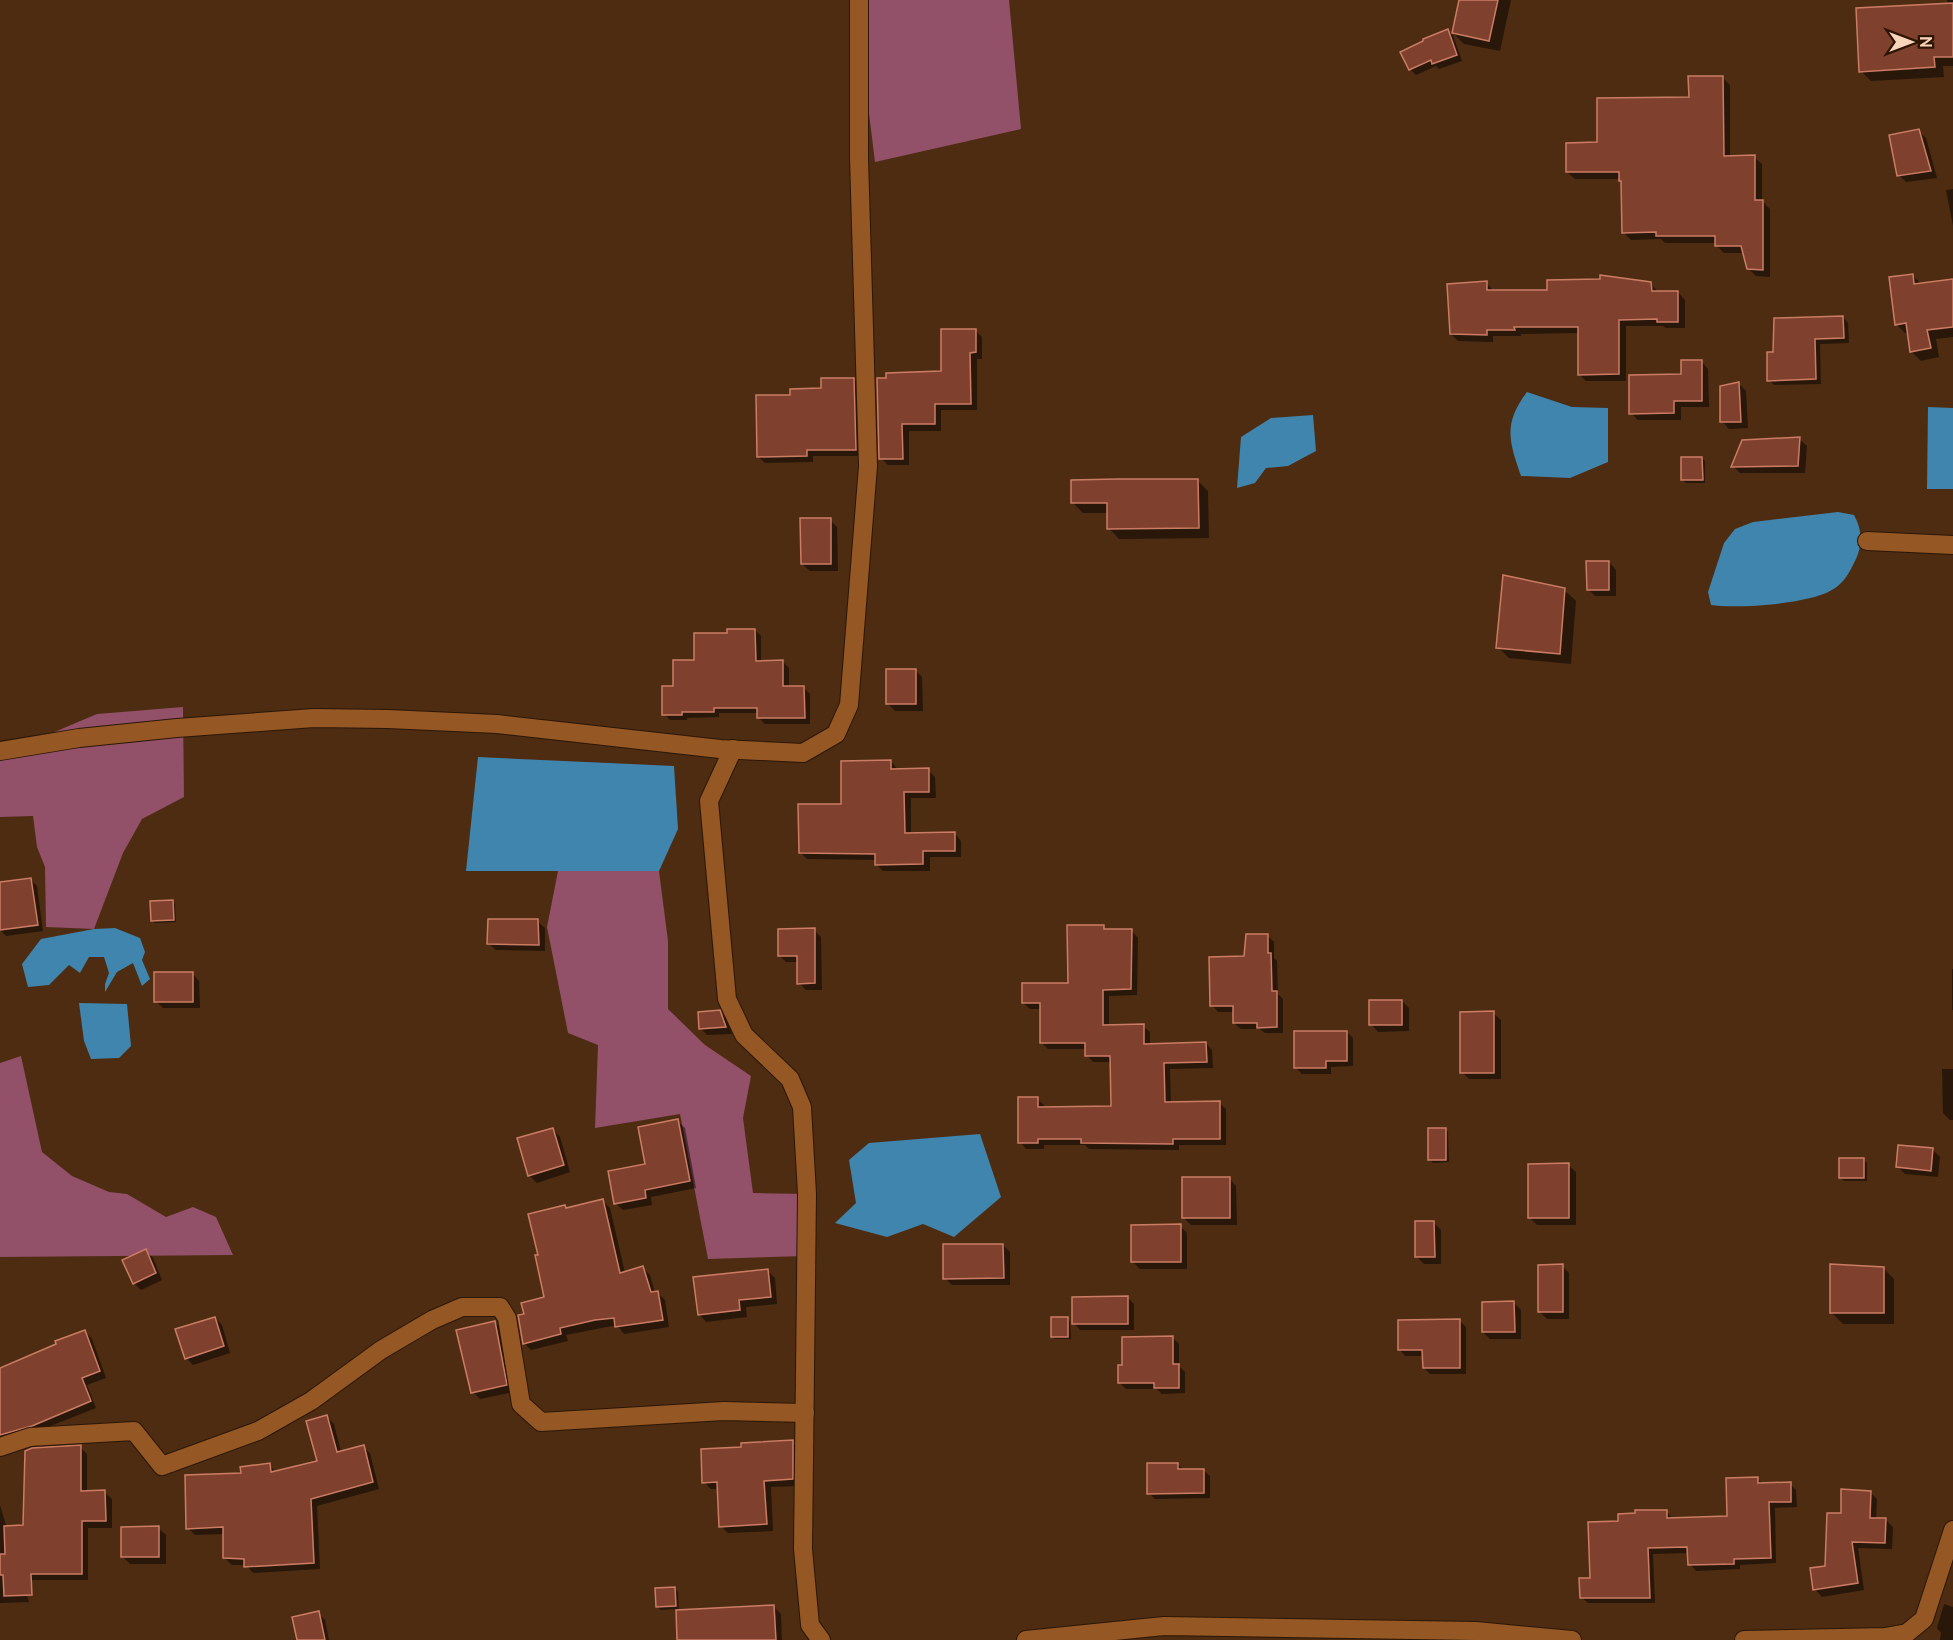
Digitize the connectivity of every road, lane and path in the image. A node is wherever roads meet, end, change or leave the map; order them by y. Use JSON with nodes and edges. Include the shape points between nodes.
{"nodes":[{"id":1,"x":859,"y":0,"type":"edge"},
{"id":2,"x":1867,"y":541,"type":"dead end"},
{"id":3,"x":1953,"y":545,"type":"edge"},
{"id":4,"x":733,"y":749,"type":"junction"},
{"id":5,"x":0,"y":752,"type":"edge"},
{"id":6,"x":805,"y":1413,"type":"junction"},
{"id":7,"x":0,"y":1447,"type":"edge"},
{"id":8,"x":1953,"y":1530,"type":"edge"},
{"id":9,"x":821,"y":1640,"type":"edge"},
{"id":10,"x":1026,"y":1640,"type":"edge"},
{"id":11,"x":1572,"y":1640,"type":"edge"},
{"id":12,"x":1744,"y":1640,"type":"edge"}],
"edges":[{"from":1,"to":4,"type":"street","via":[[859,158],[868,466],[849,705],[836,734],[803,753]]},
{"from":2,"to":3,"type":"street"},
{"from":4,"to":5,"type":"street","via":[[498,724],[314,718],[79,738]]},
{"from":4,"to":6,"type":"street","via":[[709,801],[728,999],[744,1035],[790,1078],[802,1107],[807,1194]]},
{"from":6,"to":7,"type":"street","via":[[724,1411],[541,1422],[520,1404],[507,1318],[500,1307],[462,1307],[381,1350],[311,1401],[258,1431],[162,1466],[134,1431],[30,1437]]},
{"from":6,"to":9,"type":"street","via":[[803,1549],[810,1625]]},
{"from":8,"to":12,"type":"street","via":[[1924,1619],[1907,1633],[1885,1637]]},
{"from":10,"to":11,"type":"street","via":[[1164,1626],[1476,1631]]}]}
